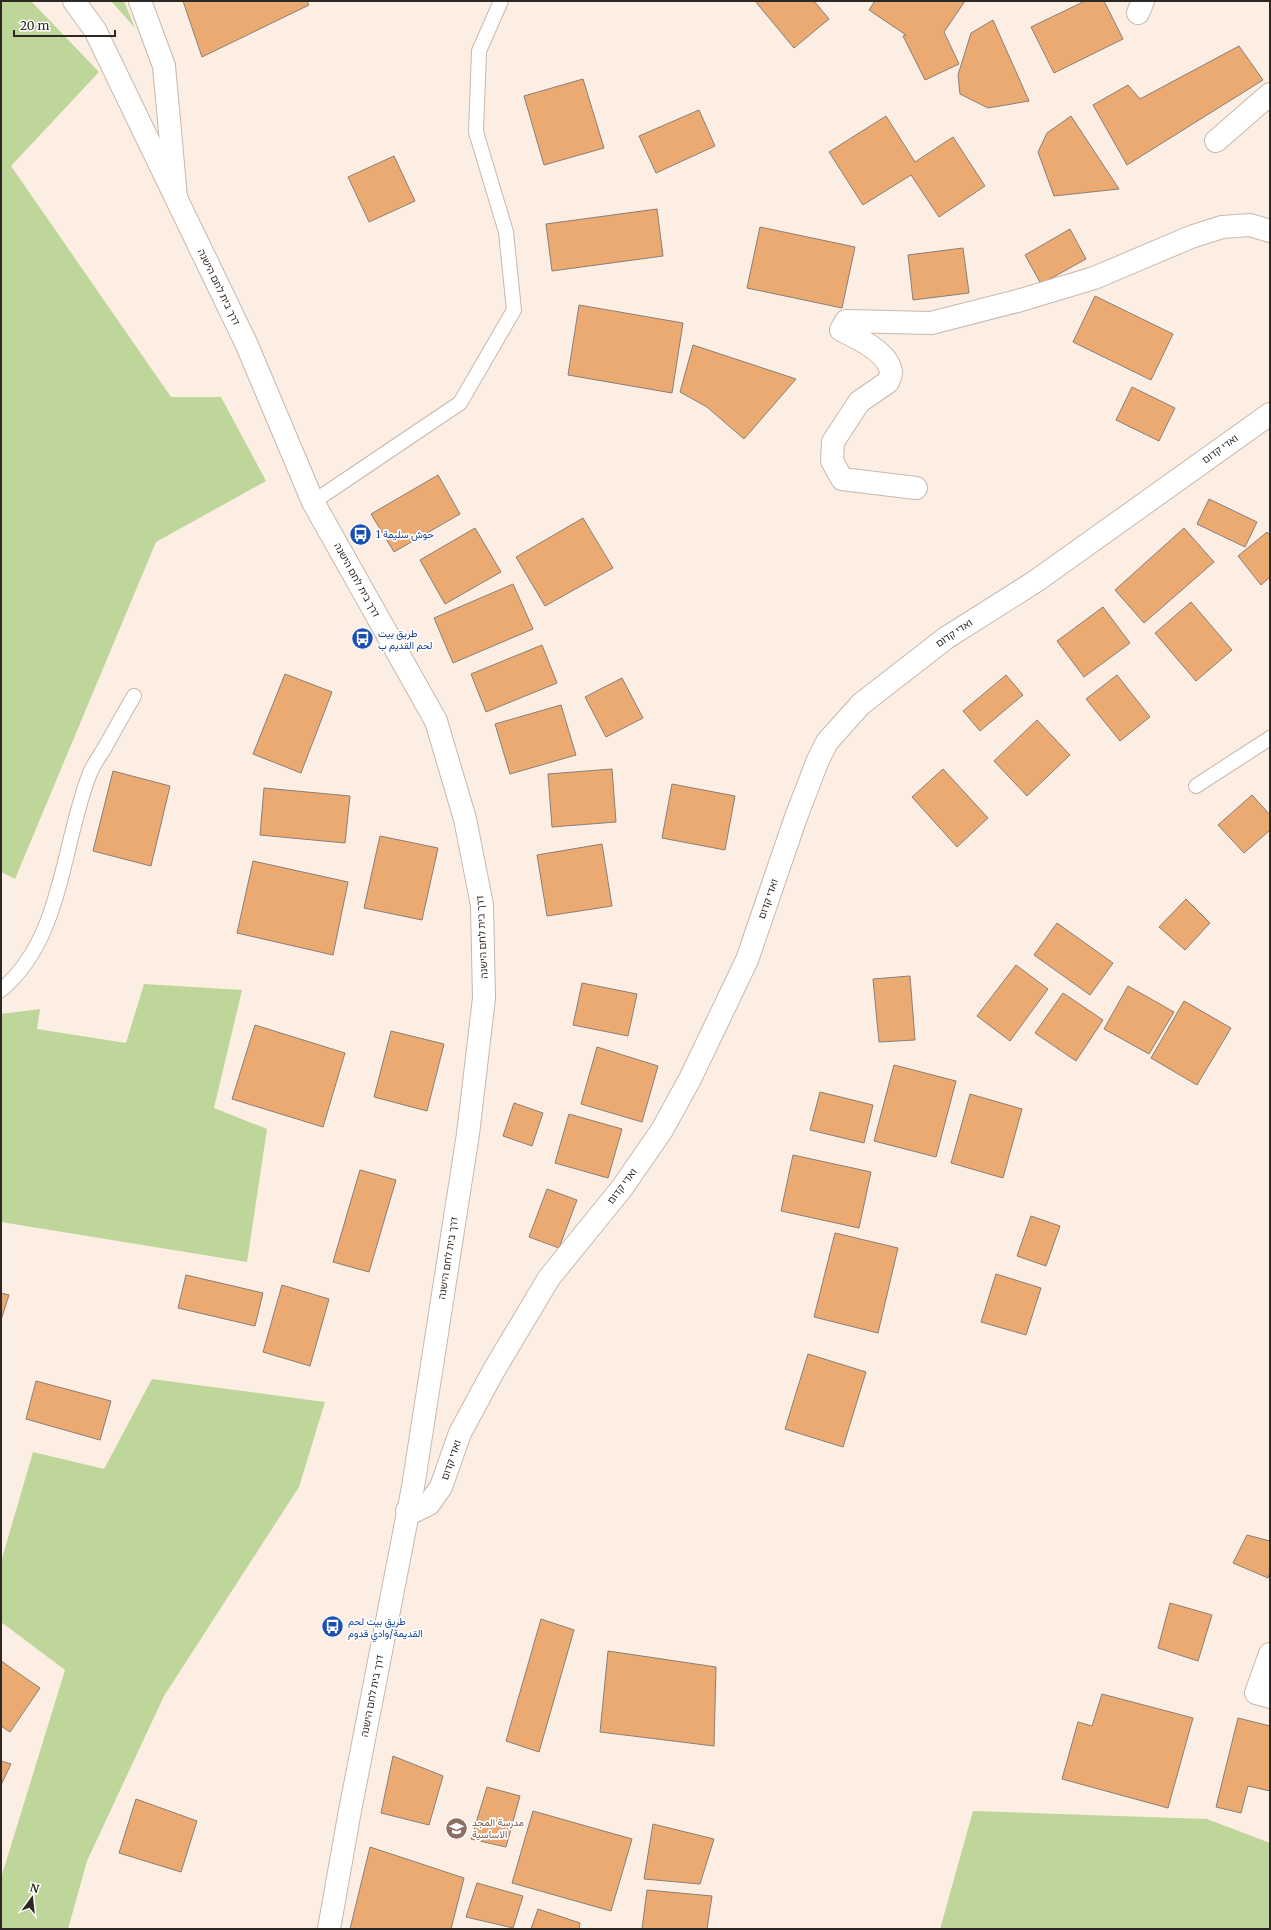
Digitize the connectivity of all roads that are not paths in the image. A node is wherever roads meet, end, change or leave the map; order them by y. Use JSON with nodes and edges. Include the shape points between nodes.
{"nodes":[{"id":1,"x":74,"y":1,"type":"edge"},
{"id":2,"x":140,"y":1,"type":"edge"},
{"id":3,"x":501,"y":1,"type":"edge"},
{"id":4,"x":1270,"y":94,"type":"edge"},
{"id":5,"x":1216,"y":141,"type":"dead end"},
{"id":6,"x":176,"y":199,"type":"junction"},
{"id":7,"x":1270,"y":231,"type":"edge"},
{"id":8,"x":1270,"y":414,"type":"edge"},
{"id":9,"x":916,"y":488,"type":"dead end"},
{"id":10,"x":313,"y":502,"type":"junction"},
{"id":11,"x":134,"y":696,"type":"dead end"},
{"id":12,"x":1270,"y":738,"type":"edge"},
{"id":13,"x":1196,"y":786,"type":"dead end"},
{"id":14,"x":1,"y":990,"type":"edge"},
{"id":15,"x":408,"y":1511,"type":"junction"},
{"id":16,"x":1270,"y":1654,"type":"edge"},
{"id":17,"x":1270,"y":1697,"type":"edge"},
{"id":18,"x":330,"y":1929,"type":"edge"}],
"edges":[{"from":1,"to":6,"type":"street","name":"דרך בית לחם הישנה","via":[[96,30]]},
{"from":2,"to":6,"type":"street","via":[[164,66]]},
{"from":3,"to":10,"type":"lane","via":[[479,51],[476,132],[506,232],[514,310],[460,404]]},
{"from":4,"to":5,"type":"street"},
{"from":6,"to":10,"type":"street","name":"דרך בית לחם הישנה","via":[[246,343]]},
{"from":7,"to":9,"type":"street","via":[[1250,225],[1222,227],[1191,237],[1094,278],[932,323],[846,321],[841,330],[867,343],[886,360],[891,372],[888,382],[859,402],[833,442],[832,461],[842,479]]},
{"from":8,"to":15,"type":"street","name":"ואדי קדום","via":[[1036,581],[946,638],[861,704],[827,742],[796,817],[747,960],[662,1130],[622,1188],[549,1278],[460,1433],[441,1487],[429,1504],[415,1511]]},
{"from":10,"to":15,"type":"street","name":"דרך בית לחם הישנה","via":[[436,721],[465,819],[482,905],[484,998],[468,1134]]},
{"from":11,"to":14,"type":"lane","via":[[90,772],[56,894],[38,945]]},
{"from":12,"to":13,"type":"lane"},
{"from":15,"to":18,"type":"street","name":"דרך בית לחם הישנה","via":[[349,1816]]},
{"from":16,"to":17,"type":"street","via":[[1256,1693]]}]}
